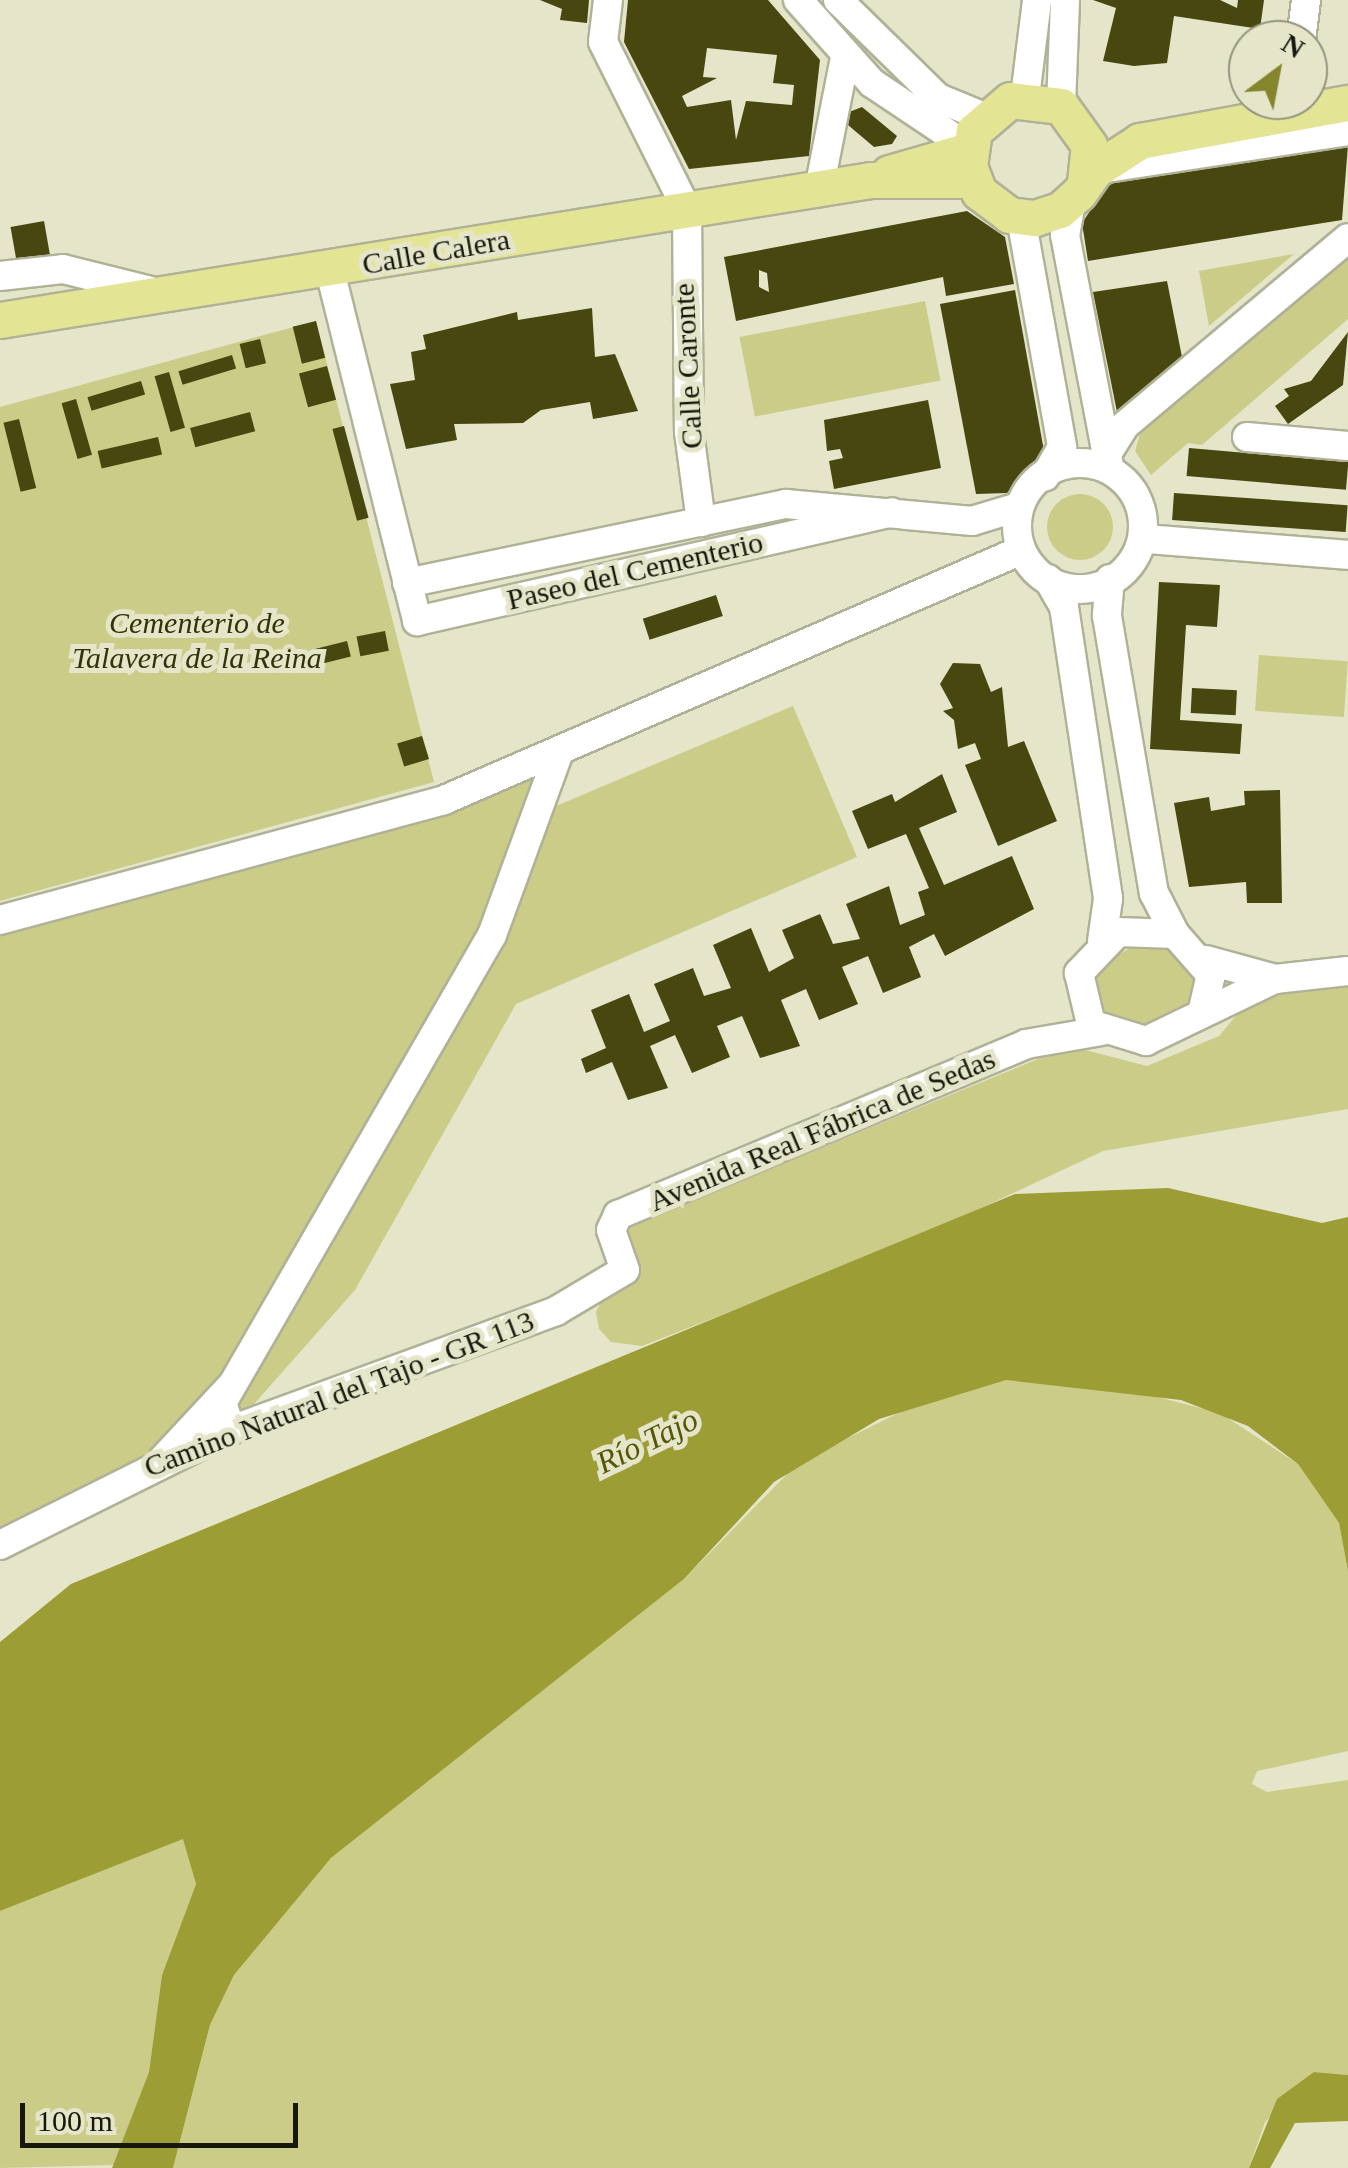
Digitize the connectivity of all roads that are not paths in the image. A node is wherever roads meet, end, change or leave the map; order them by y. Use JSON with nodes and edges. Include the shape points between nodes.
{"nodes":[{"id":1,"x":608,"y":0,"type":"edge"},
{"id":2,"x":798,"y":0,"type":"edge"},
{"id":3,"x":1037,"y":0,"type":"edge"},
{"id":4,"x":1065,"y":0,"type":"edge"},
{"id":5,"x":843,"y":3,"type":"edge"},
{"id":6,"x":844,"y":58,"type":"junction"},
{"id":7,"x":1025,"y":97,"type":"junction"},
{"id":8,"x":1072,"y":117,"type":"junction"},
{"id":9,"x":1229,"y":120,"type":"edge"},
{"id":10,"x":1348,"y":131,"type":"edge"},
{"id":11,"x":1140,"y":140,"type":"junction"},
{"id":12,"x":974,"y":149,"type":"junction"},
{"id":13,"x":1084,"y":185,"type":"junction"},
{"id":14,"x":820,"y":189,"type":"junction"},
{"id":15,"x":687,"y":210,"type":"junction"},
{"id":16,"x":1022,"y":218,"type":"junction"},
{"id":17,"x":1348,"y":238,"type":"edge"},
{"id":18,"x":330,"y":272,"type":"junction"},
{"id":19,"x":0,"y":276,"type":"edge"},
{"id":20,"x":88,"y":293,"type":"junction"},
{"id":21,"x":7,"y":310,"type":"edge"},
{"id":22,"x":1247,"y":437,"type":"dead end"},
{"id":23,"x":1348,"y":446,"type":"edge"},
{"id":24,"x":1108,"y":464,"type":"junction"},
{"id":25,"x":1044,"y":478,"type":"junction"},
{"id":26,"x":1018,"y":507,"type":"junction"},
{"id":27,"x":892,"y":512,"type":"junction"},
{"id":28,"x":701,"y":522,"type":"junction"},
{"id":29,"x":1146,"y":539,"type":"junction"},
{"id":30,"x":1017,"y":552,"type":"junction"},
{"id":31,"x":1348,"y":554,"type":"edge"},
{"id":32,"x":1048,"y":579,"type":"junction"},
{"id":33,"x":1110,"y":580,"type":"junction"},
{"id":34,"x":407,"y":583,"type":"junction"},
{"id":35,"x":559,"y":752,"type":"junction"},
{"id":36,"x":0,"y":920,"type":"edge"},
{"id":37,"x":1175,"y":934,"type":"junction"},
{"id":38,"x":1102,"y":940,"type":"junction"},
{"id":39,"x":1206,"y":960,"type":"junction"},
{"id":40,"x":1348,"y":971,"type":"edge"},
{"id":41,"x":1275,"y":979,"type":"junction"},
{"id":42,"x":1079,"y":994,"type":"junction"},
{"id":43,"x":1202,"y":1009,"type":"junction"},
{"id":44,"x":1100,"y":1031,"type":"junction"},
{"id":45,"x":1026,"y":1044,"type":"junction"},
{"id":46,"x":618,"y":1216,"type":"joint"},
{"id":47,"x":236,"y":1381,"type":"junction"},
{"id":48,"x":231,"y":1430,"type":"junction"},
{"id":49,"x":162,"y":1459,"type":"junction"},
{"id":50,"x":0,"y":1545,"type":"edge"}],
"edges":[{"from":1,"to":15,"type":"street","via":[[603,42]]},
{"from":2,"to":6,"type":"street"},
{"from":3,"to":7,"type":"street"},
{"from":4,"to":8,"type":"street"},
{"from":5,"to":12,"type":"street","via":[[938,98]]},
{"from":6,"to":12,"type":"street"},
{"from":6,"to":14,"type":"street"},
{"from":7,"to":8,"type":"main road"},
{"from":7,"to":12,"type":"main road","name":"Calle Calera"},
{"from":8,"to":11,"type":"main road"},
{"from":8,"to":13,"type":"main road"},
{"from":9,"to":11,"type":"main road"},
{"from":10,"to":13,"type":"street"},
{"from":11,"to":13,"type":"main road"},
{"from":12,"to":14,"type":"main road","name":"Calle Calera"},
{"from":12,"to":16,"type":"main road","via":[[998,209]]},
{"from":13,"to":16,"type":"main road"},
{"from":13,"to":24,"type":"street","via":[[1066,235]]},
{"from":14,"to":15,"type":"main road","name":"Calle Calera"},
{"from":15,"to":18,"type":"main road","name":"Calle Calera"},
{"from":15,"to":28,"type":"street","name":"Calle Caronte","via":[[689,432]]},
{"from":16,"to":25,"type":"street","via":[[1062,447]]},
{"from":17,"to":24,"type":"street","via":[[1124,426]]},
{"from":18,"to":20,"type":"main road","name":"Calle Calera","via":[[177,296]]},
{"from":18,"to":34,"type":"street","name":"Paseo del Cementerio"},
{"from":19,"to":20,"type":"street","via":[[62,269]]},
{"from":20,"to":21,"type":"main road","name":"Calle Calera"},
{"from":22,"to":23,"type":"street"},
{"from":24,"to":25,"type":"street","via":[[1066,467]]},
{"from":24,"to":29,"type":"street","via":[[1144,510]]},
{"from":25,"to":26,"type":"street"},
{"from":26,"to":27,"type":"street","name":"Paseo del Cementerio","via":[[972,521]]},
{"from":26,"to":30,"type":"street"},
{"from":27,"to":28,"type":"street","name":"Paseo del Cementerio","via":[[786,504]]},
{"from":27,"to":34,"type":"street","name":"Paseo del Cementerio","via":[[417,622]]},
{"from":28,"to":34,"type":"street","name":"Paseo del Cementerio"},
{"from":29,"to":31,"type":"street"},
{"from":29,"to":33,"type":"street"},
{"from":30,"to":32,"type":"street"},
{"from":30,"to":35,"type":"street"},
{"from":32,"to":33,"type":"street"},
{"from":32,"to":38,"type":"street","via":[[1064,607],[1108,900]]},
{"from":33,"to":37,"type":"street","via":[[1107,616],[1154,892]]},
{"from":35,"to":36,"type":"street","via":[[413,811]]},
{"from":35,"to":47,"type":"street","via":[[492,935]]},
{"from":37,"to":38,"type":"street","via":[[1135,927]]},
{"from":37,"to":39,"type":"street","name":"Avenida Real Fábrica de Sedas"},
{"from":38,"to":42,"type":"street","name":"Avenida Real Fábrica de Sedas","via":[[1080,974]]},
{"from":39,"to":41,"type":"street","name":"Avenida Real Fábrica de Sedas"},
{"from":39,"to":43,"type":"street","via":[[1211,991]]},
{"from":40,"to":41,"type":"street","name":"Avenida Real Fábrica de Sedas"},
{"from":41,"to":43,"type":"street","name":"Avenida Real Fábrica de Sedas"},
{"from":42,"to":44,"type":"street"},
{"from":42,"to":45,"type":"street","name":"Avenida Real Fábrica de Sedas"},
{"from":43,"to":44,"type":"street","name":"Avenida Real Fábrica de Sedas","via":[[1146,1040]]},
{"from":44,"to":45,"type":"street","name":"Avenida Real Fábrica de Sedas"},
{"from":45,"to":46,"type":"street","name":"Avenida Real Fábrica de Sedas"},
{"from":46,"to":48,"type":"street","name":"Camino Natural del Tajo - GR 113","via":[[610,1230],[625,1270],[556,1311]]},
{"from":47,"to":48,"type":"street","via":[[222,1403]]},
{"from":47,"to":49,"type":"street"},
{"from":48,"to":49,"type":"street","name":"Camino Natural del Tajo - GR 113"},
{"from":49,"to":50,"type":"street","name":"Camino Natural del Tajo - GR 113"}]}
